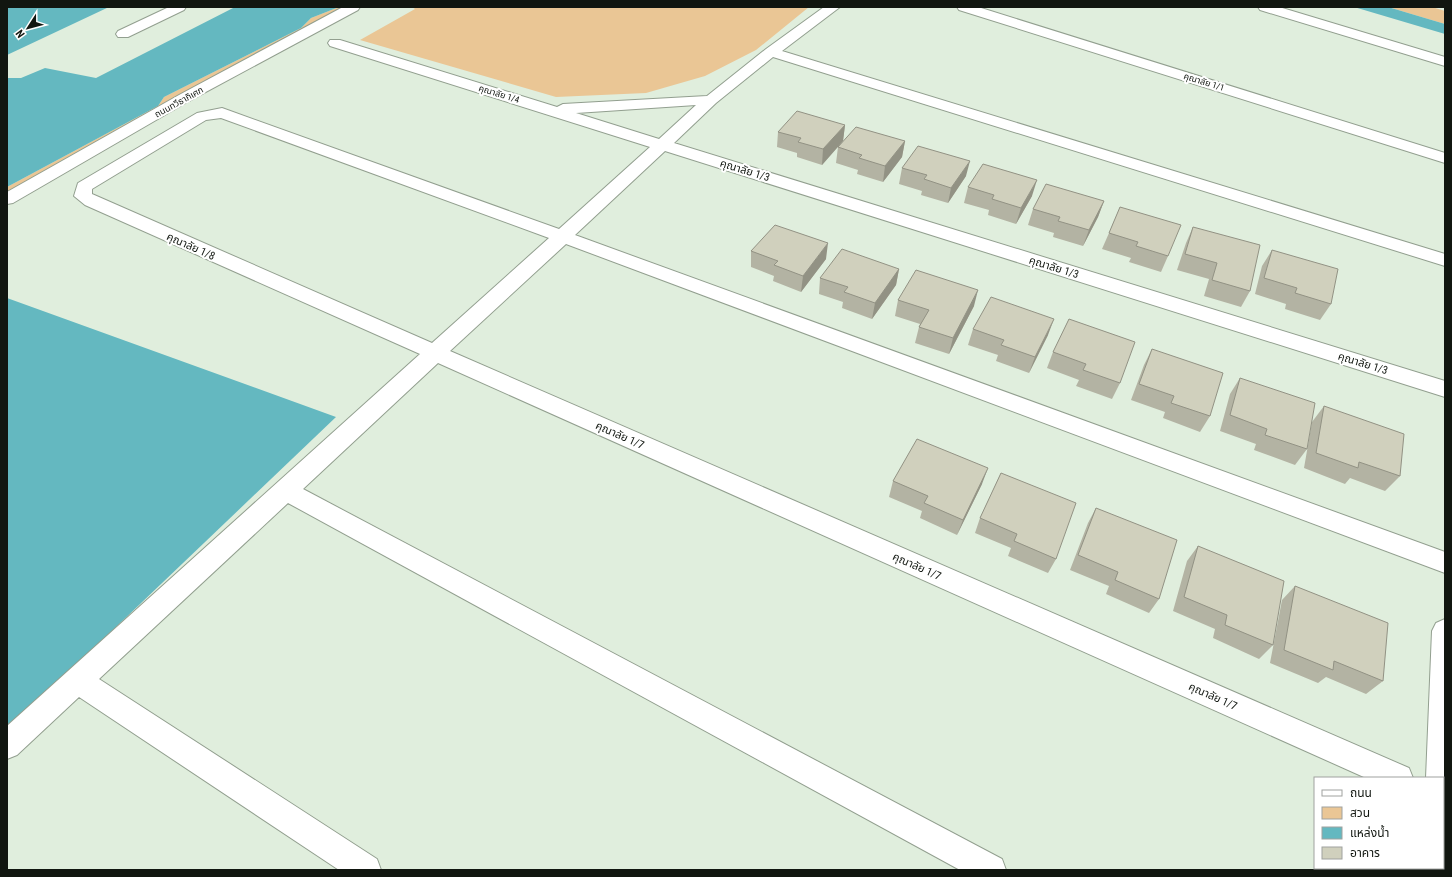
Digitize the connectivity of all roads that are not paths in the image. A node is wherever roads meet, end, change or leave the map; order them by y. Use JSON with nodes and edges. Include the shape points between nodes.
{"nodes":[{"id":1,"x":179,"y":7,"type":"edge"},
{"id":2,"x":353,"y":7,"type":"edge"},
{"id":3,"x":832,"y":7,"type":"edge"},
{"id":4,"x":964,"y":7,"type":"edge"},
{"id":5,"x":1265,"y":7,"type":"edge"},
{"id":6,"x":123,"y":34,"type":"dead end"},
{"id":7,"x":335,"y":43,"type":"dead end"},
{"id":8,"x":771,"y":52,"type":"junction"},
{"id":9,"x":1445,"y":62,"type":"edge"},
{"id":10,"x":711,"y":100,"type":"junction"},
{"id":11,"x":550,"y":109,"type":"junction"},
{"id":12,"x":663,"y":145,"type":"junction"},
{"id":13,"x":1445,"y":158,"type":"edge"},
{"id":14,"x":7,"y":200,"type":"edge"},
{"id":15,"x":562,"y":236,"type":"junction"},
{"id":16,"x":1445,"y":260,"type":"edge"},
{"id":17,"x":434,"y":354,"type":"junction"},
{"id":18,"x":1445,"y":389,"type":"edge"},
{"id":19,"x":285,"y":490,"type":"junction"},
{"id":20,"x":1445,"y":563,"type":"edge"},
{"id":21,"x":1445,"y":631,"type":"edge"},
{"id":22,"x":77,"y":680,"type":"junction"},
{"id":23,"x":7,"y":745,"type":"edge"},
{"id":24,"x":1397,"y":777,"type":"edge"},
{"id":25,"x":1440,"y":777,"type":"edge"},
{"id":26,"x":366,"y":870,"type":"edge"},
{"id":27,"x":991,"y":870,"type":"edge"}],
"edges":[{"from":1,"to":6,"type":"street"},
{"from":2,"to":14,"type":"street","name":"ถนนทวีธาภิเศก","via":[[184,98]]},
{"from":3,"to":8,"type":"street"},
{"from":4,"to":13,"type":"street","name":"คุณาลัย 1/1"},
{"from":5,"to":9,"type":"street"},
{"from":7,"to":11,"type":"street","name":"คุณาลัย 1/4"},
{"from":8,"to":10,"type":"street"},
{"from":8,"to":16,"type":"street"},
{"from":10,"to":11,"type":"street"},
{"from":10,"to":12,"type":"street"},
{"from":11,"to":12,"type":"street","name":"คุณาลัย 1/4"},
{"from":12,"to":15,"type":"street"},
{"from":12,"to":18,"type":"street","name":"คุณาลัย 1/3"},
{"from":15,"to":17,"type":"street"},
{"from":15,"to":17,"type":"street","name":"คุณาลัย 1/8","via":[[222,113],[202,116],[84,188],[83,196],[98,205]]},
{"from":15,"to":20,"type":"street"},
{"from":17,"to":19,"type":"street"},
{"from":17,"to":24,"type":"street","name":"คุณาลัย 1/7"},
{"from":19,"to":22,"type":"street"},
{"from":19,"to":27,"type":"street"},
{"from":21,"to":25,"type":"street"},
{"from":22,"to":23,"type":"street"},
{"from":22,"to":26,"type":"street"}]}
